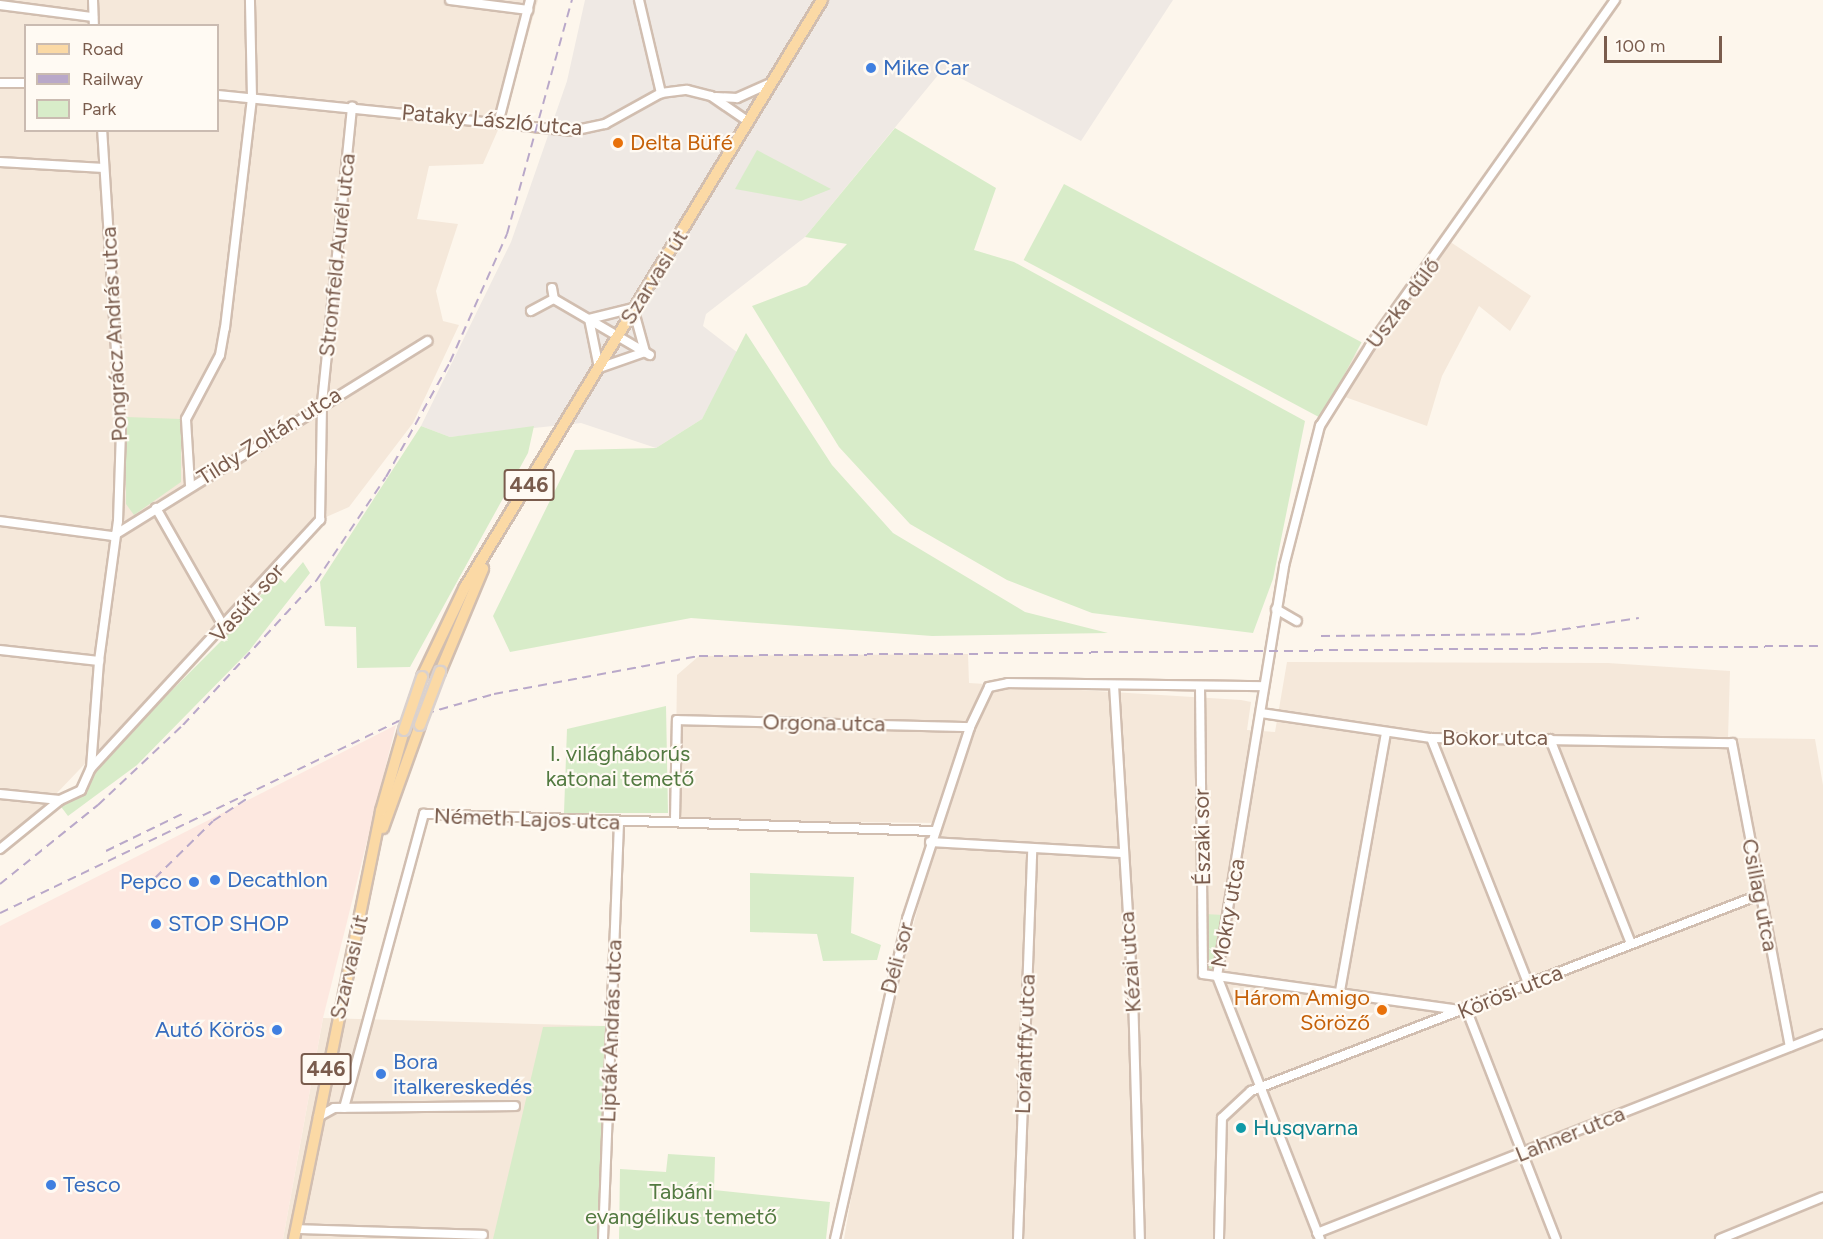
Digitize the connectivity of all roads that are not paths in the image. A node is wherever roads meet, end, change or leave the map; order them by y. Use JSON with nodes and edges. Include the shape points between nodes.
{"nodes":[{"id":1,"x":93,"y":0,"type":"edge"},
{"id":2,"x":250,"y":0,"type":"edge"},
{"id":3,"x":450,"y":0,"type":"edge"},
{"id":4,"x":530,"y":0,"type":"edge"},
{"id":5,"x":639,"y":0,"type":"edge"},
{"id":6,"x":822,"y":0,"type":"edge"},
{"id":7,"x":1615,"y":0,"type":"edge"},
{"id":8,"x":0,"y":5,"type":"edge"},
{"id":9,"x":528,"y":10,"type":"junction"},
{"id":10,"x":94,"y":21,"type":"edge"},
{"id":11,"x":0,"y":83,"type":"edge"},
{"id":12,"x":24,"y":83,"type":"edge"},
{"id":13,"x":771,"y":83,"type":"junction"},
{"id":14,"x":661,"y":93,"type":"junction"},
{"id":15,"x":219,"y":95,"type":"edge"},
{"id":16,"x":711,"y":96,"type":"junction"},
{"id":17,"x":252,"y":98,"type":"junction"},
{"id":18,"x":352,"y":107,"type":"junction"},
{"id":19,"x":499,"y":120,"type":"junction"},
{"id":20,"x":749,"y":122,"type":"junction"},
{"id":21,"x":102,"y":132,"type":"edge"},
{"id":22,"x":0,"y":162,"type":"edge"},
{"id":23,"x":104,"y":168,"type":"junction"},
{"id":24,"x":552,"y":288,"type":"dead end"},
{"id":25,"x":554,"y":299,"type":"junction"},
{"id":26,"x":633,"y":308,"type":"junction"},
{"id":27,"x":531,"y":311,"type":"dead end"},
{"id":28,"x":589,"y":319,"type":"junction"},
{"id":29,"x":617,"y":335,"type":"junction"},
{"id":30,"x":428,"y":340,"type":"dead end"},
{"id":31,"x":648,"y":354,"type":"junction"},
{"id":32,"x":599,"y":368,"type":"junction"},
{"id":33,"x":322,"y":403,"type":"junction"},
{"id":34,"x":190,"y":485,"type":"junction"},
{"id":35,"x":156,"y":508,"type":"junction"},
{"id":36,"x":0,"y":521,"type":"edge"},
{"id":37,"x":112,"y":536,"type":"junction"},
{"id":38,"x":489,"y":555,"type":"junction"},
{"id":39,"x":1276,"y":609,"type":"junction"},
{"id":40,"x":1297,"y":621,"type":"dead end"},
{"id":41,"x":225,"y":629,"type":"junction"},
{"id":42,"x":1270,"y":641,"type":"joint"},
{"id":43,"x":0,"y":650,"type":"edge"},
{"id":44,"x":99,"y":661,"type":"junction"},
{"id":45,"x":1114,"y":685,"type":"junction"},
{"id":46,"x":1200,"y":686,"type":"junction"},
{"id":47,"x":1264,"y":686,"type":"junction"},
{"id":48,"x":1261,"y":713,"type":"junction"},
{"id":49,"x":970,"y":727,"type":"junction"},
{"id":50,"x":1386,"y":734,"type":"junction"},
{"id":51,"x":1431,"y":738,"type":"junction"},
{"id":52,"x":1550,"y":739,"type":"junction"},
{"id":53,"x":1732,"y":743,"type":"joint"},
{"id":54,"x":91,"y":768,"type":"junction"},
{"id":55,"x":0,"y":794,"type":"edge"},
{"id":56,"x":60,"y":800,"type":"junction"},
{"id":57,"x":675,"y":820,"type":"junction"},
{"id":58,"x":619,"y":822,"type":"junction"},
{"id":59,"x":934,"y":831,"type":"junction"},
{"id":60,"x":380,"y":837,"type":"junction"},
{"id":61,"x":930,"y":842,"type":"junction"},
{"id":62,"x":0,"y":849,"type":"edge"},
{"id":63,"x":1032,"y":849,"type":"junction"},
{"id":64,"x":1122,"y":853,"type":"junction"},
{"id":65,"x":1759,"y":895,"type":"junction"},
{"id":66,"x":1631,"y":944,"type":"junction"},
{"id":67,"x":1217,"y":976,"type":"junction"},
{"id":68,"x":1530,"y":985,"type":"junction"},
{"id":69,"x":1340,"y":991,"type":"junction"},
{"id":70,"x":1467,"y":1011,"type":"junction"},
{"id":71,"x":1823,"y":1034,"type":"edge"},
{"id":72,"x":1790,"y":1047,"type":"junction"},
{"id":73,"x":1262,"y":1092,"type":"junction"},
{"id":74,"x":515,"y":1106,"type":"dead end"},
{"id":75,"x":344,"y":1108,"type":"junction"},
{"id":76,"x":317,"y":1117,"type":"junction"},
{"id":77,"x":1522,"y":1153,"type":"junction"},
{"id":78,"x":1823,"y":1197,"type":"edge"},
{"id":79,"x":295,"y":1234,"type":"edge"},
{"id":80,"x":483,"y":1235,"type":"dead end"},
{"id":81,"x":1319,"y":1236,"type":"edge"},
{"id":82,"x":603,"y":1239,"type":"edge"},
{"id":83,"x":835,"y":1239,"type":"edge"},
{"id":84,"x":1018,"y":1239,"type":"edge"},
{"id":85,"x":1140,"y":1239,"type":"edge"},
{"id":86,"x":1219,"y":1239,"type":"edge"},
{"id":87,"x":1557,"y":1239,"type":"edge"},
{"id":88,"x":1720,"y":1239,"type":"edge"}],
"edges":[{"from":1,"to":10,"type":"street"},
{"from":2,"to":17,"type":"street"},
{"from":3,"to":9,"type":"street"},
{"from":4,"to":9,"type":"street"},
{"from":5,"to":14,"type":"street"},
{"from":6,"to":13,"type":"main road","name":"Szarvasi út","number":"446"},
{"from":7,"to":39,"type":"street","name":"Uszka dűlő","via":[[1370,346],[1320,426]]},
{"from":8,"to":10,"type":"street"},
{"from":9,"to":19,"type":"street"},
{"from":11,"to":12,"type":"street"},
{"from":13,"to":16,"type":"street","via":[[737,98]]},
{"from":13,"to":20,"type":"main road","name":"Szarvasi út","number":"446"},
{"from":14,"to":16,"type":"street","name":"Pataky László utca","via":[[687,90]]},
{"from":14,"to":19,"type":"street","name":"Pataky László utca","via":[[590,130]]},
{"from":15,"to":17,"type":"street","name":"Pataky László utca"},
{"from":16,"to":20,"type":"street","name":"Pataky László utca"},
{"from":17,"to":18,"type":"street","name":"Pataky László utca"},
{"from":17,"to":34,"type":"street","via":[[223,343],[186,419]]},
{"from":18,"to":19,"type":"street","name":"Pataky László utca"},
{"from":18,"to":33,"type":"street","name":"Stromfeld Aurél utca"},
{"from":20,"to":26,"type":"main road","name":"Szarvasi út","number":"446"},
{"from":21,"to":23,"type":"street","name":"Pongrácz András utca"},
{"from":22,"to":23,"type":"street"},
{"from":23,"to":37,"type":"street","name":"Pongrácz András utca","via":[[121,430],[118,521]]},
{"from":24,"to":25,"type":"street"},
{"from":25,"to":27,"type":"street"},
{"from":25,"to":28,"type":"street"},
{"from":26,"to":28,"type":"street"},
{"from":26,"to":29,"type":"main road","name":"Szarvasi út","number":"446"},
{"from":26,"to":31,"type":"street"},
{"from":28,"to":29,"type":"street"},
{"from":28,"to":32,"type":"street"},
{"from":29,"to":31,"type":"street"},
{"from":29,"to":32,"type":"main road","name":"Szarvasi út","number":"446"},
{"from":30,"to":33,"type":"street","name":"Tildy Zoltán utca"},
{"from":31,"to":32,"type":"street"},
{"from":32,"to":38,"type":"main road","name":"Szarvasi út","number":"446"},
{"from":33,"to":34,"type":"street","name":"Tildy Zoltán utca"},
{"from":33,"to":41,"type":"street","name":"Vasúti sor","via":[[320,520]]},
{"from":34,"to":35,"type":"street","name":"Tildy Zoltán utca"},
{"from":35,"to":37,"type":"street","name":"Tildy Zoltán utca"},
{"from":35,"to":41,"type":"street"},
{"from":36,"to":37,"type":"street"},
{"from":37,"to":44,"type":"street","name":"Pongrácz András utca"},
{"from":38,"to":60,"type":"main road","name":"Szarvasi út","number":"446","bridge":true,"via":[[440,672]]},
{"from":38,"to":60,"type":"main road","name":"Szarvasi út","number":"446","bridge":true,"via":[[465,587],[422,677],[381,811]]},
{"from":39,"to":40,"type":"street"},
{"from":39,"to":42,"type":"street","name":"Uszka dűlő"},
{"from":41,"to":54,"type":"street","name":"Vasúti sor"},
{"from":42,"to":47,"type":"street","name":"Mokry utca"},
{"from":43,"to":44,"type":"street"},
{"from":44,"to":54,"type":"street","name":"Pongrácz András utca"},
{"from":45,"to":46,"type":"street"},
{"from":45,"to":49,"type":"street","name":"Déli sor","via":[[989,687]]},
{"from":45,"to":64,"type":"street","name":"Kézai utca"},
{"from":46,"to":47,"type":"street"},
{"from":46,"to":67,"type":"street","name":"Északi sor","via":[[1203,974]]},
{"from":47,"to":48,"type":"street","name":"Mokry utca"},
{"from":48,"to":50,"type":"street","name":"Bokor utca"},
{"from":48,"to":67,"type":"street","name":"Mokry utca"},
{"from":49,"to":57,"type":"street","name":"Orgona utca","via":[[677,720]]},
{"from":49,"to":59,"type":"street","name":"Déli sor"},
{"from":50,"to":51,"type":"street","name":"Bokor utca"},
{"from":50,"to":69,"type":"street"},
{"from":51,"to":52,"type":"street","name":"Bokor utca"},
{"from":51,"to":68,"type":"street"},
{"from":52,"to":53,"type":"street","name":"Bokor utca"},
{"from":52,"to":66,"type":"street"},
{"from":53,"to":65,"type":"street","name":"Csillag utca"},
{"from":54,"to":56,"type":"street","name":"Vasúti sor","via":[[81,790]]},
{"from":55,"to":56,"type":"street"},
{"from":56,"to":62,"type":"street","name":"Vasúti sor"},
{"from":57,"to":58,"type":"street","name":"Németh Lajos utca"},
{"from":57,"to":59,"type":"street","name":"Németh Lajos utca"},
{"from":58,"to":75,"type":"street","name":"Németh Lajos utca","via":[[424,814]]},
{"from":58,"to":82,"type":"street","name":"Lipták András utca"},
{"from":59,"to":61,"type":"street","name":"Déli sor"},
{"from":60,"to":76,"type":"main road","name":"Szarvasi út","number":"446"},
{"from":61,"to":63,"type":"street"},
{"from":61,"to":83,"type":"street","name":"Déli sor","via":[[870,1066]]},
{"from":63,"to":64,"type":"street"},
{"from":63,"to":84,"type":"street","name":"Lorántffy utca"},
{"from":64,"to":85,"type":"street","name":"Kézai utca"},
{"from":65,"to":66,"type":"street","name":"Körösi utca"},
{"from":65,"to":72,"type":"street","name":"Csillag utca"},
{"from":66,"to":68,"type":"street","name":"Körösi utca"},
{"from":67,"to":69,"type":"street"},
{"from":67,"to":73,"type":"street","name":"Mokry utca"},
{"from":68,"to":70,"type":"street","name":"Körösi utca"},
{"from":69,"to":70,"type":"street"},
{"from":70,"to":73,"type":"street","name":"Körösi utca","via":[[1375,1042]]},
{"from":70,"to":77,"type":"street"},
{"from":71,"to":72,"type":"street","name":"Lahner utca"},
{"from":72,"to":77,"type":"street","name":"Lahner utca"},
{"from":73,"to":81,"type":"street","name":"Mokry utca"},
{"from":73,"to":86,"type":"street","via":[[1251,1092],[1222,1118]]},
{"from":74,"to":75,"type":"street"},
{"from":75,"to":76,"type":"street"},
{"from":76,"to":79,"type":"main road","name":"Szarvasi út","number":"446"},
{"from":77,"to":81,"type":"street","name":"Lahner utca"},
{"from":77,"to":87,"type":"street"},
{"from":78,"to":88,"type":"street"},
{"from":79,"to":80,"type":"street"}]}
